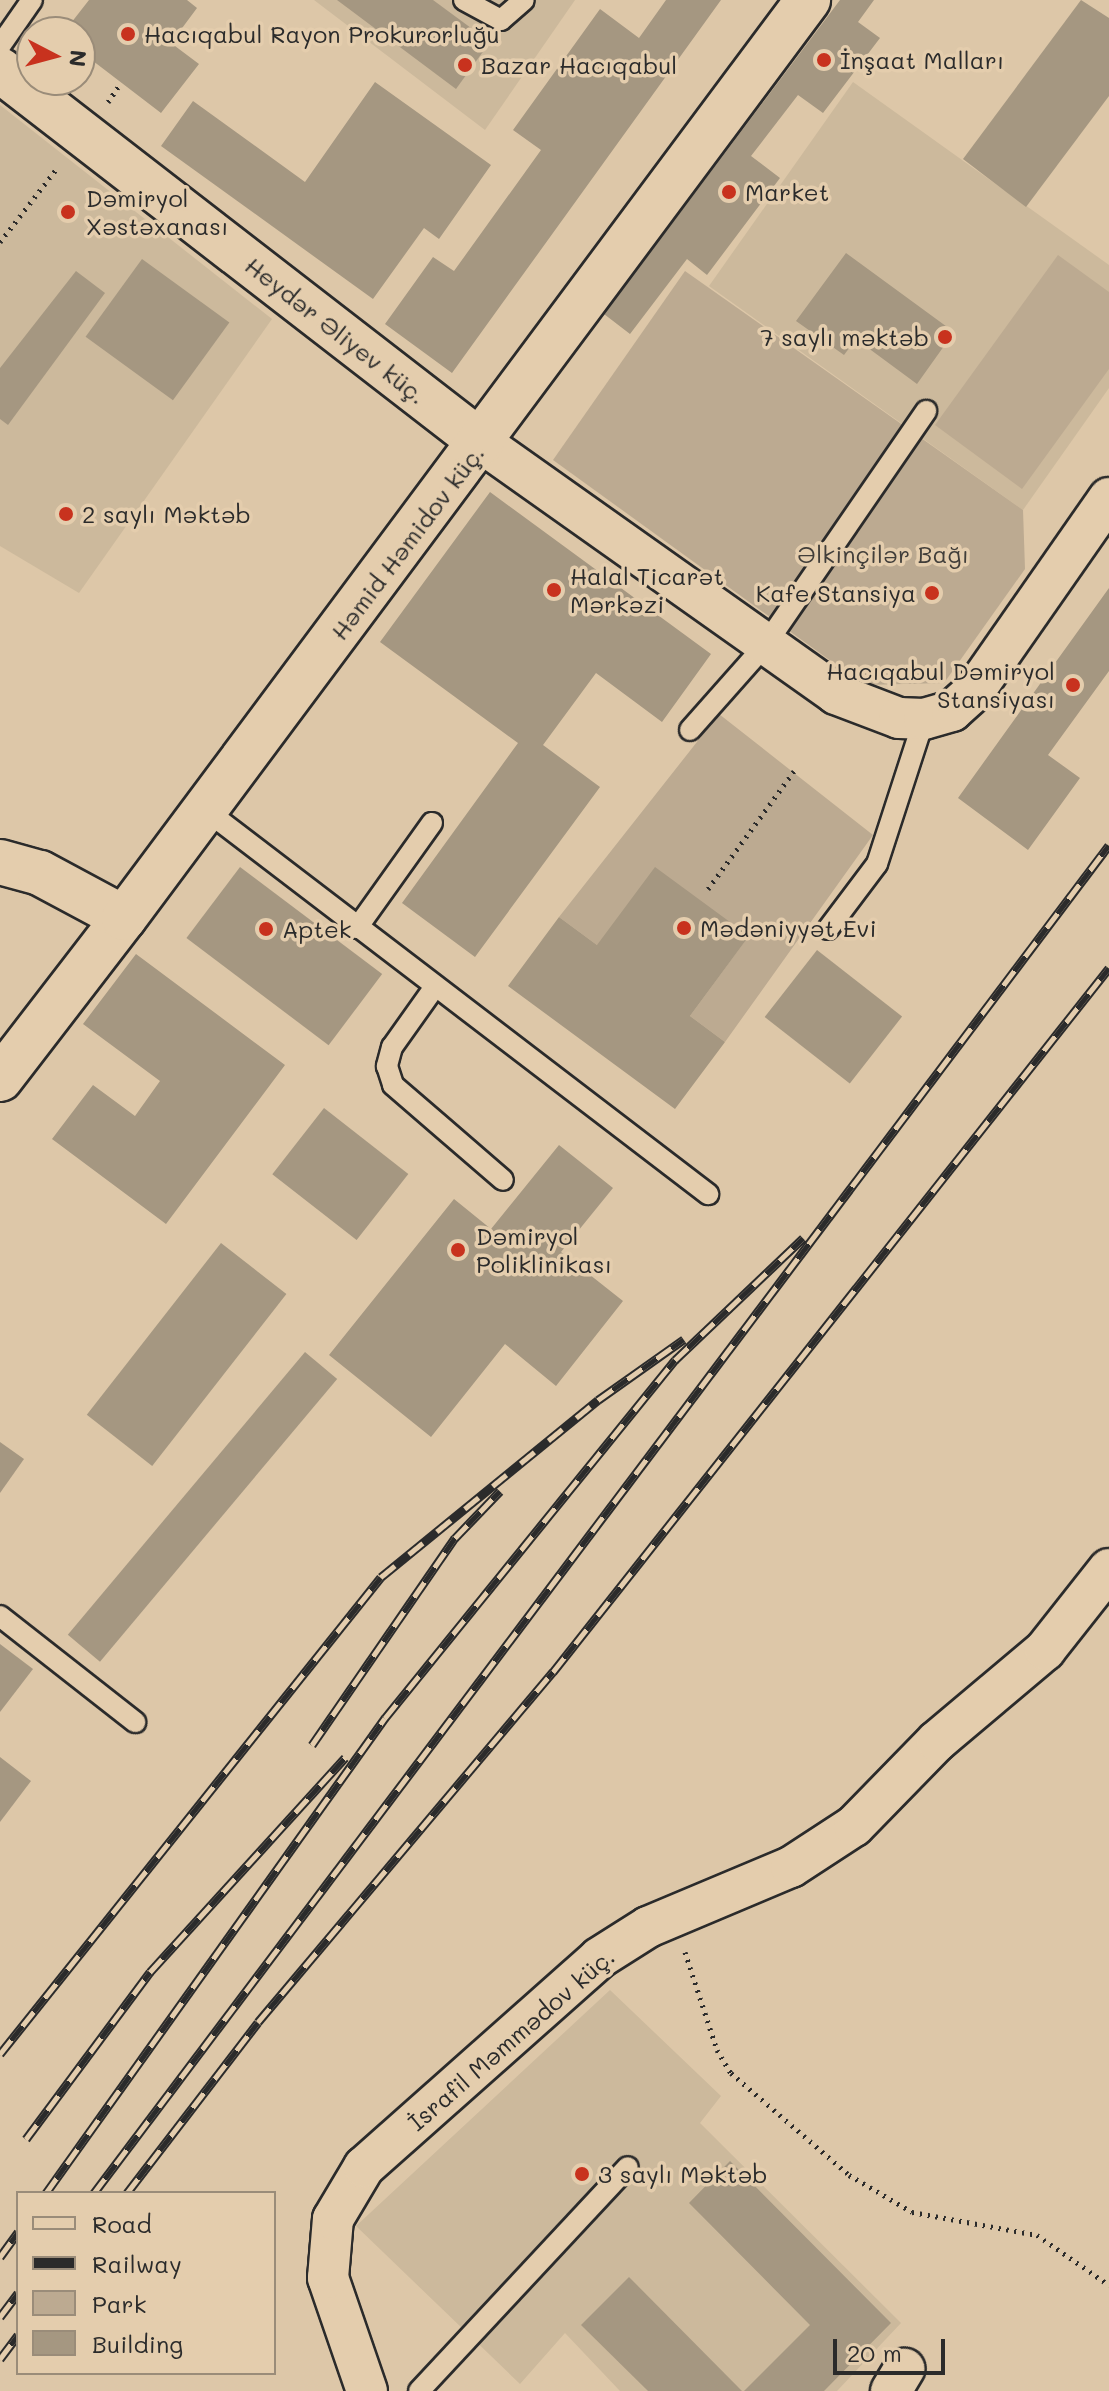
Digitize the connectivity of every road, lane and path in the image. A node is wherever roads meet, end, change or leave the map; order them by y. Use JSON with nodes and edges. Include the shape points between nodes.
{"nodes":[{"id":1,"x":32,"y":0,"type":"edge"},
{"id":2,"x":464,"y":0,"type":"edge"},
{"id":3,"x":524,"y":0,"type":"edge"},
{"id":4,"x":808,"y":0,"type":"edge"},
{"id":5,"x":0,"y":46,"type":"edge"},
{"id":6,"x":0,"y":70,"type":"edge"},
{"id":7,"x":926,"y":411,"type":"dead end"},
{"id":8,"x":482,"y":443,"type":"junction"},
{"id":9,"x":1109,"y":498,"type":"edge"},
{"id":10,"x":766,"y":644,"type":"junction"},
{"id":11,"x":924,"y":719,"type":"junction"},
{"id":12,"x":690,"y":730,"type":"dead end"},
{"id":13,"x":794,"y":771,"type":"dead end"},
{"id":14,"x":203,"y":808,"type":"junction"},
{"id":15,"x":432,"y":823,"type":"dead end"},
{"id":16,"x":0,"y":862,"type":"edge"},
{"id":17,"x":708,"y":889,"type":"dead end"},
{"id":18,"x":124,"y":918,"type":"junction"},
{"id":19,"x":357,"y":928,"type":"junction"},
{"id":20,"x":828,"y":929,"type":"dead end"},
{"id":21,"x":434,"y":988,"type":"junction"},
{"id":22,"x":0,"y":1079,"type":"edge"},
{"id":23,"x":503,"y":1180,"type":"dead end"},
{"id":24,"x":708,"y":1194,"type":"dead end"},
{"id":25,"x":1109,"y":1569,"type":"edge"},
{"id":26,"x":0,"y":1616,"type":"edge"},
{"id":27,"x":135,"y":1722,"type":"dead end"},
{"id":28,"x":674,"y":1917,"type":"junction"},
{"id":29,"x":628,"y":2167,"type":"dead end"},
{"id":30,"x":1109,"y":2285,"type":"edge"},
{"id":31,"x":367,"y":2391,"type":"edge"},
{"id":32,"x":419,"y":2391,"type":"edge"}],
"edges":[{"from":1,"to":5,"type":"lane"},
{"from":2,"to":3,"type":"lane","via":[[501,20]]},
{"from":4,"to":8,"type":"main road","name":"Həmid Həmidov küç."},
{"from":6,"to":8,"type":"main road","name":"Heydər Əliyev küç."},
{"from":7,"to":10,"type":"lane"},
{"from":8,"to":10,"type":"street"},
{"from":8,"to":14,"type":"main road","name":"Həmid Həmidov küç."},
{"from":9,"to":11,"type":"street","via":[[975,690],[952,711]]},
{"from":10,"to":11,"type":"street","via":[[836,694],[899,718]]},
{"from":10,"to":12,"type":"lane"},
{"from":11,"to":20,"type":"lane","via":[[877,864]]},
{"from":13,"to":17,"type":"path"},
{"from":14,"to":18,"type":"main road","name":"Həmid Həmidov küç."},
{"from":14,"to":19,"type":"lane"},
{"from":15,"to":19,"type":"lane"},
{"from":16,"to":18,"type":"main road","via":[[64,884]]},
{"from":18,"to":22,"type":"main road","name":"Həmid Həmidov küç."},
{"from":19,"to":21,"type":"lane"},
{"from":21,"to":23,"type":"lane","via":[[392,1047],[387,1066],[393,1085]]},
{"from":21,"to":24,"type":"lane"},
{"from":25,"to":28,"type":"street","name":"İsrafil Məmmədov küç.","via":[[1045,1650],[937,1741],[854,1826],[791,1867]]},
{"from":26,"to":27,"type":"lane"},
{"from":28,"to":30,"type":"path","via":[[717,2050],[731,2073],[849,2175],[912,2212],[1037,2235]]},
{"from":28,"to":31,"type":"street","name":"İsrafil Məmmədov küç.","via":[[599,1958],[364,2167],[333,2219],[328,2278]]},
{"from":29,"to":32,"type":"lane"}]}
